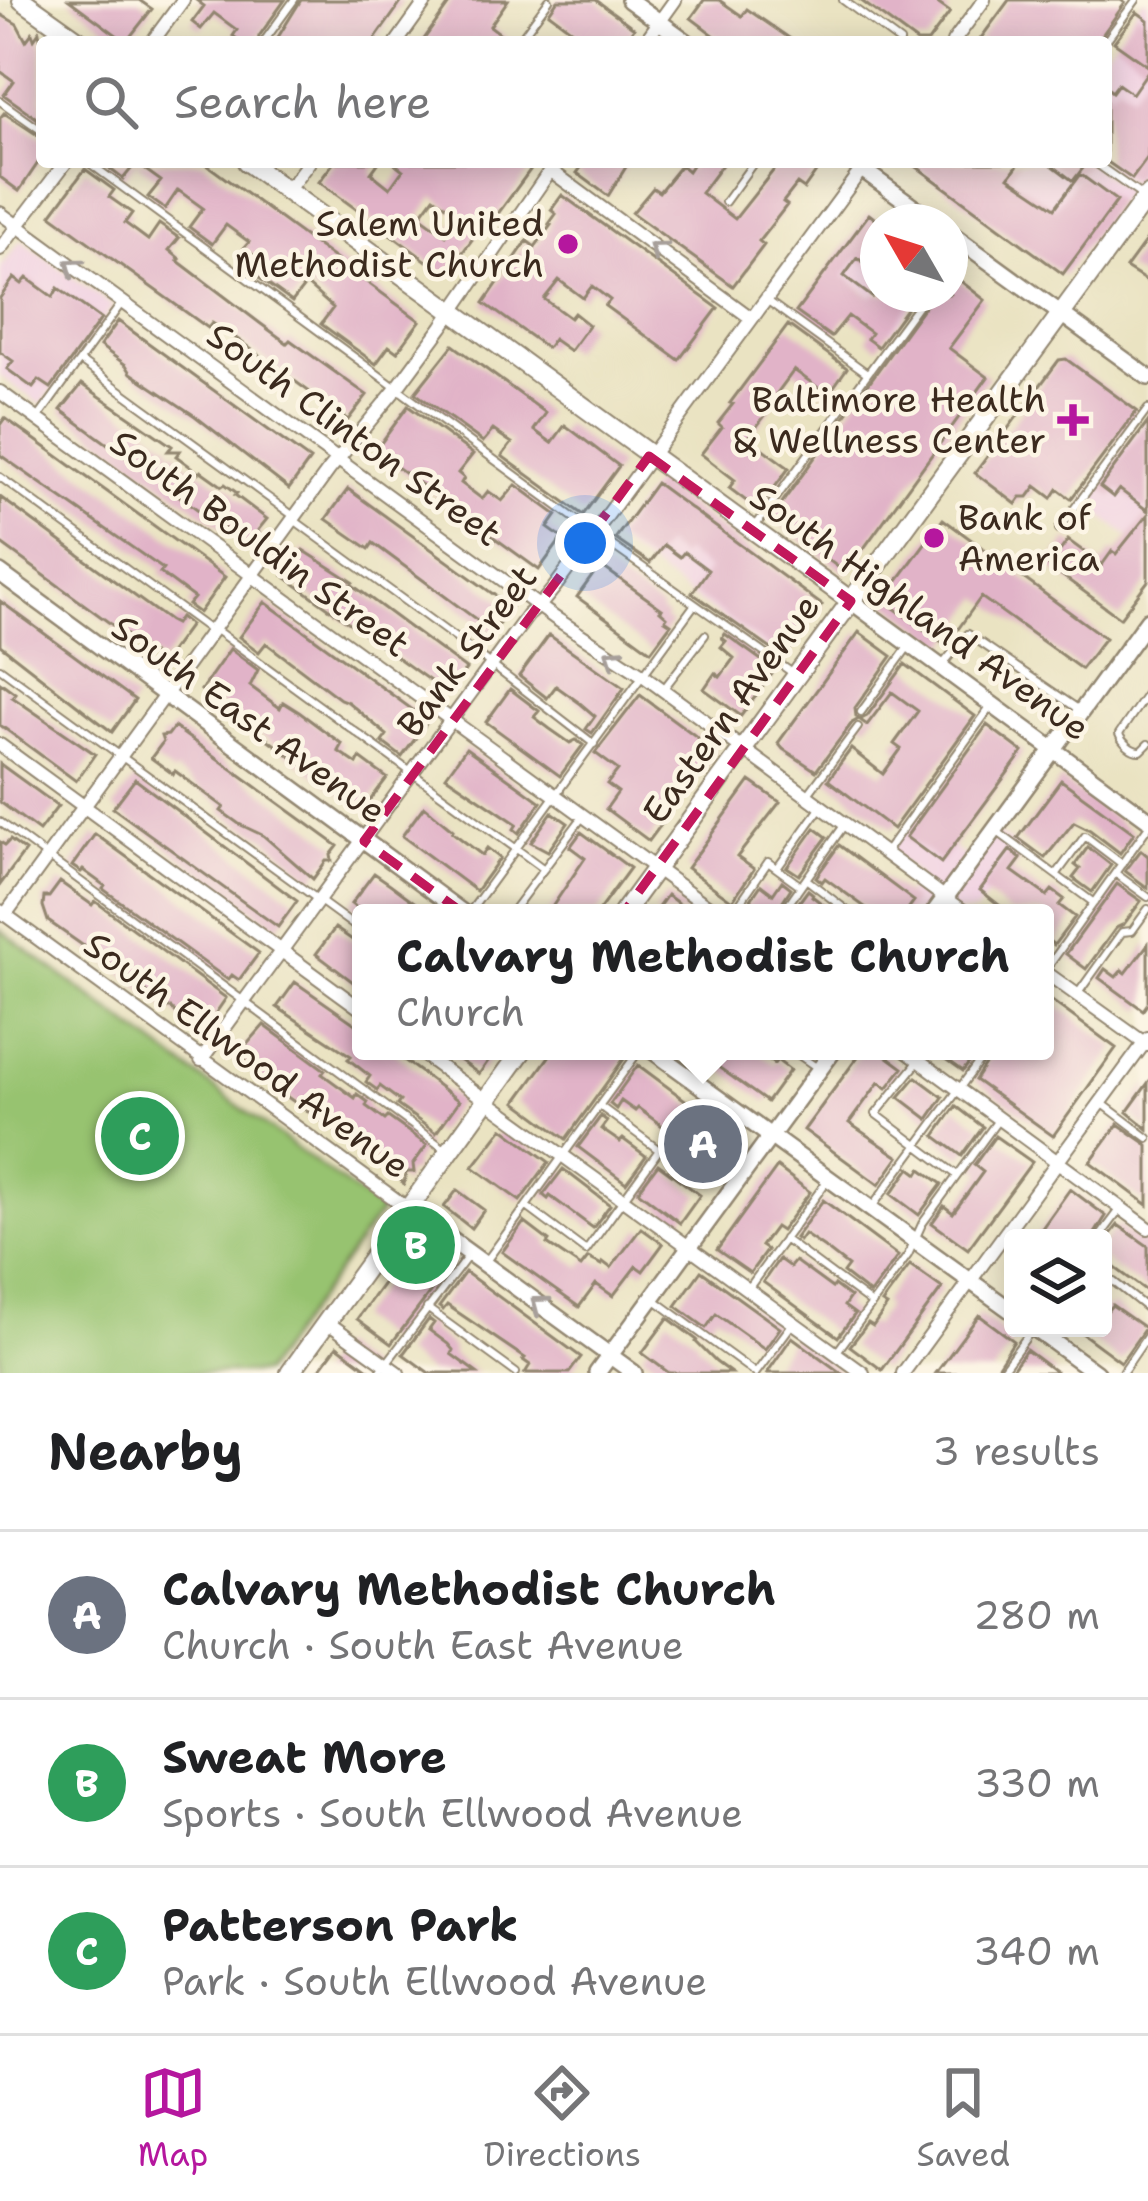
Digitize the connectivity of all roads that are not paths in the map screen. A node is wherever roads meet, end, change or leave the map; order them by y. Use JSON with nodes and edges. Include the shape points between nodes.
{"nodes":[{"id":1,"x":22,"y":0,"type":"edge"},
{"id":2,"x":183,"y":0,"type":"edge"},
{"id":3,"x":294,"y":0,"type":"edge"},
{"id":4,"x":427,"y":0,"type":"edge"},
{"id":5,"x":549,"y":0,"type":"edge"},
{"id":6,"x":629,"y":0,"type":"edge"},
{"id":7,"x":676,"y":0,"type":"edge"},
{"id":8,"x":843,"y":0,"type":"edge"},
{"id":9,"x":984,"y":0,"type":"edge"},
{"id":10,"x":1136,"y":0,"type":"edge"},
{"id":11,"x":659,"y":22,"type":"junction"},
{"id":12,"x":73,"y":36,"type":"edge"},
{"id":13,"x":156,"y":36,"type":"edge"},
{"id":14,"x":268,"y":36,"type":"edge"},
{"id":15,"x":401,"y":36,"type":"edge"},
{"id":16,"x":522,"y":36,"type":"edge"},
{"id":17,"x":649,"y":36,"type":"edge"},
{"id":18,"x":679,"y":36,"type":"edge"},
{"id":19,"x":892,"y":36,"type":"edge"},
{"id":20,"x":957,"y":36,"type":"edge"},
{"id":21,"x":1109,"y":36,"type":"edge"},
{"id":22,"x":0,"y":100,"type":"edge"},
{"id":23,"x":36,"y":127,"type":"edge"},
{"id":24,"x":62,"y":168,"type":"edge"},
{"id":25,"x":96,"y":168,"type":"edge"},
{"id":26,"x":255,"y":168,"type":"edge"},
{"id":27,"x":304,"y":168,"type":"edge"},
{"id":28,"x":552,"y":168,"type":"edge"},
{"id":29,"x":556,"y":168,"type":"edge"},
{"id":30,"x":750,"y":168,"type":"edge"},
{"id":31,"x":857,"y":168,"type":"edge"},
{"id":32,"x":865,"y":168,"type":"edge"},
{"id":33,"x":1103,"y":168,"type":"edge"},
{"id":34,"x":287,"y":191,"type":"junction"},
{"id":35,"x":1147,"y":198,"type":"edge"},
{"id":36,"x":725,"y":202,"type":"dead end"},
{"id":37,"x":912,"y":204,"type":"edge"},
{"id":38,"x":0,"y":213,"type":"edge"},
{"id":39,"x":18,"y":226,"type":"junction"},
{"id":40,"x":968,"y":246,"type":"edge"},
{"id":41,"x":0,"y":249,"type":"edge"},
{"id":42,"x":765,"y":299,"type":"junction"},
{"id":43,"x":122,"y":302,"type":"junction"},
{"id":44,"x":452,"y":311,"type":"junction"},
{"id":45,"x":913,"y":312,"type":"edge"},
{"id":46,"x":1061,"y":314,"type":"junction"},
{"id":47,"x":751,"y":318,"type":"junction"},
{"id":48,"x":80,"y":361,"type":"junction"},
{"id":49,"x":867,"y":373,"type":"junction"},
{"id":50,"x":1148,"y":377,"type":"edge"},
{"id":51,"x":397,"y":388,"type":"junction"},
{"id":52,"x":0,"y":392,"type":"edge"},
{"id":53,"x":1148,"y":409,"type":"edge"},
{"id":54,"x":38,"y":418,"type":"junction"},
{"id":55,"x":649,"y":456,"type":"junction"},
{"id":56,"x":338,"y":459,"type":"junction"},
{"id":57,"x":0,"y":477,"type":"edge"},
{"id":58,"x":294,"y":518,"type":"junction"},
{"id":59,"x":1059,"y":530,"type":"dead end"},
{"id":60,"x":752,"y":531,"type":"junction"},
{"id":61,"x":592,"y":532,"type":"junction"},
{"id":62,"x":0,"y":573,"type":"edge"},
{"id":63,"x":253,"y":574,"type":"junction"},
{"id":64,"x":851,"y":601,"type":"junction"},
{"id":65,"x":695,"y":604,"type":"junction"},
{"id":66,"x":540,"y":605,"type":"junction"},
{"id":67,"x":1148,"y":620,"type":"edge"},
{"id":68,"x":212,"y":629,"type":"junction"},
{"id":69,"x":705,"y":634,"type":"dead end"},
{"id":70,"x":910,"y":644,"type":"junction"},
{"id":71,"x":491,"y":665,"type":"junction"},
{"id":72,"x":940,"y":667,"type":"junction"},
{"id":73,"x":0,"y":668,"type":"edge"},
{"id":74,"x":644,"y":676,"type":"junction"},
{"id":75,"x":796,"y":676,"type":"junction"},
{"id":76,"x":662,"y":690,"type":"junction"},
{"id":77,"x":1148,"y":692,"type":"edge"},
{"id":78,"x":165,"y":694,"type":"junction"},
{"id":79,"x":992,"y":705,"type":"junction"},
{"id":80,"x":861,"y":712,"type":"dead end"},
{"id":81,"x":1081,"y":712,"type":"junction"},
{"id":82,"x":452,"y":719,"type":"junction"},
{"id":83,"x":857,"y":727,"type":"dead end"},
{"id":84,"x":594,"y":744,"type":"junction"},
{"id":85,"x":1148,"y":744,"type":"edge"},
{"id":86,"x":0,"y":746,"type":"edge"},
{"id":87,"x":743,"y":749,"type":"junction"},
{"id":88,"x":1053,"y":749,"type":"junction"},
{"id":89,"x":120,"y":755,"type":"junction"},
{"id":90,"x":412,"y":773,"type":"junction"},
{"id":91,"x":556,"y":796,"type":"junction"},
{"id":92,"x":807,"y":796,"type":"junction"},
{"id":93,"x":82,"y":806,"type":"junction"},
{"id":94,"x":821,"y":807,"type":"junction"},
{"id":95,"x":584,"y":815,"type":"junction"},
{"id":96,"x":0,"y":823,"type":"edge"},
{"id":97,"x":1148,"y":823,"type":"edge"},
{"id":98,"x":845,"y":824,"type":"junction"},
{"id":99,"x":994,"y":830,"type":"junction"},
{"id":100,"x":364,"y":841,"type":"junction"},
{"id":101,"x":517,"y":849,"type":"junction"},
{"id":102,"x":886,"y":854,"type":"junction"},
{"id":103,"x":47,"y":856,"type":"junction"},
{"id":104,"x":1122,"y":864,"type":"junction"},
{"id":105,"x":656,"y":868,"type":"junction"},
{"id":106,"x":777,"y":868,"type":"junction"},
{"id":107,"x":544,"y":869,"type":"junction"},
{"id":108,"x":1115,"y":873,"type":"junction"},
{"id":109,"x":1056,"y":875,"type":"junction"},
{"id":110,"x":803,"y":883,"type":"junction"},
{"id":111,"x":945,"y":897,"type":"junction"},
{"id":112,"x":1148,"y":897,"type":"edge"},
{"id":113,"x":320,"y":900,"type":"junction"},
{"id":114,"x":1094,"y":903,"type":"junction"},
{"id":115,"x":453,"y":904,"type":"edge"},
{"id":116,"x":473,"y":904,"type":"edge"},
{"id":117,"x":518,"y":904,"type":"edge"},
{"id":118,"x":630,"y":904,"type":"edge"},
{"id":119,"x":705,"y":904,"type":"edge"},
{"id":120,"x":739,"y":904,"type":"edge"},
{"id":121,"x":788,"y":904,"type":"edge"},
{"id":122,"x":838,"y":904,"type":"edge"},
{"id":123,"x":940,"y":904,"type":"edge"},
{"id":124,"x":954,"y":904,"type":"edge"},
{"id":125,"x":1148,"y":908,"type":"edge"},
{"id":126,"x":3,"y":913,"type":"edge"},
{"id":127,"x":352,"y":924,"type":"edge"},
{"id":128,"x":282,"y":952,"type":"junction"},
{"id":129,"x":1054,"y":959,"type":"edge"},
{"id":130,"x":1054,"y":978,"type":"edge"},
{"id":131,"x":1077,"y":995,"type":"junction"},
{"id":132,"x":245,"y":1001,"type":"junction"},
{"id":133,"x":352,"y":1003,"type":"edge"},
{"id":134,"x":1147,"y":1042,"type":"edge"},
{"id":135,"x":201,"y":1060,"type":"junction"},
{"id":136,"x":430,"y":1060,"type":"edge"},
{"id":137,"x":516,"y":1060,"type":"edge"},
{"id":138,"x":633,"y":1060,"type":"edge"},
{"id":139,"x":665,"y":1060,"type":"edge"},
{"id":140,"x":806,"y":1060,"type":"edge"},
{"id":141,"x":826,"y":1060,"type":"edge"},
{"id":142,"x":919,"y":1060,"type":"edge"},
{"id":143,"x":927,"y":1060,"type":"edge"},
{"id":144,"x":981,"y":1060,"type":"edge"},
{"id":145,"x":819,"y":1069,"type":"junction"},
{"id":146,"x":959,"y":1090,"type":"junction"},
{"id":147,"x":486,"y":1101,"type":"junction"},
{"id":148,"x":1101,"y":1102,"type":"junction"},
{"id":149,"x":601,"y":1107,"type":"junction"},
{"id":150,"x":999,"y":1119,"type":"junction"},
{"id":151,"x":770,"y":1136,"type":"junction"},
{"id":152,"x":1148,"y":1138,"type":"edge"},
{"id":153,"x":918,"y":1145,"type":"junction"},
{"id":154,"x":449,"y":1152,"type":"junction"},
{"id":155,"x":563,"y":1157,"type":"junction"},
{"id":156,"x":1058,"y":1162,"type":"junction"},
{"id":157,"x":958,"y":1175,"type":"junction"},
{"id":158,"x":829,"y":1179,"type":"junction"},
{"id":159,"x":622,"y":1201,"type":"junction"},
{"id":160,"x":527,"y":1207,"type":"junction"},
{"id":161,"x":1120,"y":1208,"type":"junction"},
{"id":162,"x":870,"y":1209,"type":"junction"},
{"id":163,"x":410,"y":1210,"type":"junction"},
{"id":164,"x":1148,"y":1228,"type":"edge"},
{"id":165,"x":1105,"y":1229,"type":"edge"},
{"id":166,"x":784,"y":1239,"type":"junction"},
{"id":167,"x":914,"y":1240,"type":"junction"},
{"id":168,"x":688,"y":1249,"type":"junction"},
{"id":169,"x":478,"y":1258,"type":"junction"},
{"id":170,"x":971,"y":1282,"type":"junction"},
{"id":171,"x":1114,"y":1282,"type":"dead end"},
{"id":172,"x":748,"y":1289,"type":"junction"},
{"id":173,"x":652,"y":1298,"type":"junction"},
{"id":174,"x":872,"y":1304,"type":"junction"},
{"id":175,"x":1004,"y":1306,"type":"edge"},
{"id":176,"x":427,"y":1307,"type":"junction"},
{"id":177,"x":1148,"y":1309,"type":"edge"},
{"id":178,"x":327,"y":1322,"type":"junction"},
{"id":179,"x":794,"y":1322,"type":"junction"},
{"id":180,"x":1148,"y":1335,"type":"edge"},
{"id":181,"x":1027,"y":1337,"type":"edge"},
{"id":182,"x":1046,"y":1337,"type":"edge"},
{"id":183,"x":836,"y":1353,"type":"junction"},
{"id":184,"x":610,"y":1356,"type":"junction"},
{"id":185,"x":382,"y":1368,"type":"edge"},
{"id":186,"x":290,"y":1373,"type":"edge"},
{"id":187,"x":398,"y":1373,"type":"edge"},
{"id":188,"x":515,"y":1373,"type":"edge"},
{"id":189,"x":597,"y":1373,"type":"edge"},
{"id":190,"x":634,"y":1373,"type":"edge"},
{"id":191,"x":755,"y":1373,"type":"edge"},
{"id":192,"x":863,"y":1373,"type":"edge"},
{"id":193,"x":903,"y":1373,"type":"edge"},
{"id":194,"x":1000,"y":1373,"type":"edge"},
{"id":195,"x":1096,"y":1373,"type":"edge"},
{"id":196,"x":1122,"y":1373,"type":"edge"}],
"edges":[{"from":1,"to":12,"type":"main road"},
{"from":2,"to":13,"type":"street"},
{"from":3,"to":14,"type":"lane"},
{"from":4,"to":15,"type":"street"},
{"from":5,"to":16,"type":"lane"},
{"from":6,"to":11,"type":"street"},
{"from":7,"to":11,"type":"street"},
{"from":8,"to":19,"type":"lane"},
{"from":9,"to":20,"type":"street"},
{"from":10,"to":21,"type":"lane"},
{"from":11,"to":17,"type":"street"},
{"from":11,"to":18,"type":"street"},
{"from":22,"to":23,"type":"lane"},
{"from":24,"to":39,"type":"street"},
{"from":25,"to":51,"type":"lane"},
{"from":26,"to":34,"type":"main road","name":"South Highland Avenue"},
{"from":27,"to":34,"type":"street"},
{"from":28,"to":44,"type":"street"},
{"from":47,"to":29,"type":"street","one_way":true},
{"from":30,"to":36,"type":"lane"},
{"from":31,"to":42,"type":"street","name":"Bank Street"},
{"from":32,"to":37,"type":"street"},
{"from":33,"to":35,"type":"lane"},
{"from":34,"to":44,"type":"main road","name":"South Highland Avenue"},
{"from":35,"to":46,"type":"main road","name":"Eastern Avenue"},
{"from":38,"to":39,"type":"street","name":"South Clinton Street"},
{"from":39,"to":41,"type":"street"},
{"from":43,"to":39,"type":"street","name":"South Clinton Street","one_way":true},
{"from":40,"to":46,"type":"street"},
{"from":42,"to":47,"type":"street","name":"Bank Street"},
{"from":42,"to":49,"type":"lane"},
{"from":43,"to":48,"type":"lane"},
{"from":43,"to":56,"type":"street","name":"South Clinton Street"},
{"from":44,"to":51,"type":"street"},
{"from":44,"to":55,"type":"main road","name":"South Highland Avenue"},
{"from":45,"to":49,"type":"lane"},
{"from":46,"to":50,"type":"street"},
{"from":46,"to":64,"type":"main road","name":"Eastern Avenue"},
{"from":47,"to":55,"type":"street","name":"Bank Street"},
{"from":48,"to":54,"type":"lane"},
{"from":48,"to":58,"type":"lane"},
{"from":49,"to":60,"type":"lane"},
{"from":51,"to":56,"type":"street"},
{"from":51,"to":61,"type":"lane"},
{"from":52,"to":54,"type":"street","name":"South Bouldin Street"},
{"from":53,"to":59,"type":"lane"},
{"from":54,"to":63,"type":"street","name":"South Bouldin Street"},
{"from":55,"to":60,"type":"main road","name":"South Highland Avenue"},
{"from":55,"to":61,"type":"street","name":"Bank Street"},
{"from":56,"to":58,"type":"street"},
{"from":56,"to":66,"type":"street","name":"South Clinton Street"},
{"from":57,"to":68,"type":"lane"},
{"from":58,"to":63,"type":"street"},
{"from":58,"to":71,"type":"lane"},
{"from":60,"to":64,"type":"main road","name":"South Highland Avenue"},
{"from":61,"to":65,"type":"lane"},
{"from":61,"to":66,"type":"street","name":"Bank Street"},
{"from":62,"to":78,"type":"street","name":"South East Avenue"},
{"from":63,"to":68,"type":"street"},
{"from":63,"to":82,"type":"street","name":"South Bouldin Street"},
{"from":64,"to":70,"type":"street","name":"South Highland Avenue"},
{"from":64,"to":75,"type":"main road","name":"Eastern Avenue"},
{"from":65,"to":74,"type":"lane"},
{"from":65,"to":75,"type":"lane"},
{"from":66,"to":71,"type":"street","name":"Bank Street"},
{"from":74,"to":66,"type":"street","name":"South Clinton Street","one_way":true},
{"from":67,"to":81,"type":"street"},
{"from":68,"to":78,"type":"street"},
{"from":68,"to":90,"type":"lane"},
{"from":69,"to":76,"type":"lane"},
{"from":70,"to":72,"type":"street","name":"South Highland Avenue"},
{"from":70,"to":80,"type":"lane"},
{"from":71,"to":82,"type":"street","name":"Bank Street"},
{"from":71,"to":84,"type":"lane"},
{"from":72,"to":79,"type":"street","name":"South Highland Avenue"},
{"from":72,"to":81,"type":"lane","via":[[968,634]]},
{"from":73,"to":89,"type":"lane"},
{"from":74,"to":76,"type":"street","name":"South Clinton Street"},
{"from":74,"to":84,"type":"lane"},
{"from":75,"to":87,"type":"main road","name":"Eastern Avenue"},
{"from":76,"to":87,"type":"street","name":"South Clinton Street"},
{"from":77,"to":85,"type":"lane","via":[[1119,734],[1136,752]]},
{"from":78,"to":89,"type":"street"},
{"from":78,"to":100,"type":"street","name":"South East Avenue"},
{"from":79,"to":88,"type":"street","name":"South Highland Avenue"},
{"from":79,"to":102,"type":"lane"},
{"from":81,"to":88,"type":"street"},
{"from":82,"to":90,"type":"street","name":"Bank Street"},
{"from":82,"to":91,"type":"street","name":"South Bouldin Street"},
{"from":83,"to":92,"type":"lane"},
{"from":84,"to":91,"type":"lane"},
{"from":86,"to":93,"type":"street"},
{"from":87,"to":92,"type":"street","name":"South Clinton Street"},
{"from":87,"to":105,"type":"main road","name":"Eastern Avenue"},
{"from":88,"to":97,"type":"street","name":"South Highland Avenue"},
{"from":88,"to":99,"type":"street"},
{"from":89,"to":93,"type":"street"},
{"from":89,"to":113,"type":"lane"},
{"from":90,"to":100,"type":"street","name":"Bank Street"},
{"from":90,"to":101,"type":"lane"},
{"from":91,"to":95,"type":"street","name":"South Bouldin Street"},
{"from":91,"to":101,"type":"lane"},
{"from":92,"to":94,"type":"street","name":"South Clinton Street"},
{"from":93,"to":103,"type":"street"},
{"from":93,"to":128,"type":"street"},
{"from":94,"to":98,"type":"street","name":"South Clinton Street"},
{"from":94,"to":106,"type":"lane"},
{"from":95,"to":105,"type":"street","name":"South Bouldin Street"},
{"from":95,"to":107,"type":"lane"},
{"from":96,"to":103,"type":"lane"},
{"from":97,"to":104,"type":"lane"},
{"from":98,"to":102,"type":"street","name":"South Clinton Street"},
{"from":98,"to":110,"type":"lane"},
{"from":99,"to":109,"type":"lane"},
{"from":99,"to":111,"type":"street"},
{"from":100,"to":113,"type":"street","name":"Bank Street"},
{"from":100,"to":115,"type":"street","name":"South East Avenue"},
{"from":101,"to":107,"type":"lane"},
{"from":101,"to":116,"type":"lane"},
{"from":102,"to":111,"type":"street","name":"South Clinton Street"},
{"from":103,"to":126,"type":"street"},
{"from":103,"to":132,"type":"lane"},
{"from":104,"to":108,"type":"lane"},
{"from":104,"to":109,"type":"lane","via":[[1085,836]]},
{"from":105,"to":118,"type":"main road","name":"Eastern Avenue"},
{"from":105,"to":119,"type":"street","name":"South Bouldin Street"},
{"from":106,"to":110,"type":"lane"},
{"from":106,"to":120,"type":"lane","via":[[768,862]]},
{"from":107,"to":117,"type":"lane"},
{"from":108,"to":112,"type":"lane"},
{"from":108,"to":114,"type":"lane"},
{"from":109,"to":114,"type":"lane"},
{"from":110,"to":121,"type":"lane"},
{"from":110,"to":122,"type":"lane"},
{"from":111,"to":123,"type":"street"},
{"from":111,"to":124,"type":"street","name":"South Clinton Street"},
{"from":113,"to":127,"type":"lane"},
{"from":113,"to":128,"type":"street","name":"Bank Street"},
{"from":114,"to":129,"type":"lane"},
{"from":125,"to":131,"type":"lane"},
{"from":126,"to":135,"type":"street","name":"South Ellwood Avenue"},
{"from":128,"to":132,"type":"street","name":"Bank Street"},
{"from":128,"to":133,"type":"street"},
{"from":130,"to":131,"type":"street"},
{"from":131,"to":134,"type":"street"},
{"from":132,"to":135,"type":"street","name":"Bank Street"},
{"from":132,"to":154,"type":"lane"},
{"from":134,"to":148,"type":"street"},
{"from":135,"to":163,"type":"street","name":"South Ellwood Avenue"},
{"from":136,"to":147,"type":"street"},
{"from":137,"to":147,"type":"main road"},
{"from":138,"to":149,"type":"lane"},
{"from":139,"to":151,"type":"street"},
{"from":140,"to":145,"type":"lane"},
{"from":141,"to":145,"type":"street"},
{"from":142,"to":153,"type":"lane","via":[[876,1114]]},
{"from":143,"to":146,"type":"street"},
{"from":144,"to":146,"type":"lane"},
{"from":145,"to":151,"type":"street"},
{"from":146,"to":150,"type":"street"},
{"from":146,"to":153,"type":"lane"},
{"from":147,"to":154,"type":"main road"},
{"from":147,"to":155,"type":"street"},
{"from":148,"to":152,"type":"lane"},
{"from":148,"to":156,"type":"street"},
{"from":149,"to":155,"type":"lane"},
{"from":149,"to":159,"type":"lane","via":[[659,1150]]},
{"from":150,"to":156,"type":"street"},
{"from":150,"to":157,"type":"lane"},
{"from":151,"to":158,"type":"street"},
{"from":151,"to":168,"type":"street"},
{"from":153,"to":157,"type":"lane"},
{"from":153,"to":162,"type":"lane"},
{"from":154,"to":163,"type":"main road"},
{"from":155,"to":159,"type":"street"},
{"from":155,"to":160,"type":"lane"},
{"from":156,"to":161,"type":"street"},
{"from":156,"to":170,"type":"street"},
{"from":157,"to":167,"type":"lane"},
{"from":158,"to":162,"type":"street"},
{"from":158,"to":166,"type":"lane"},
{"from":159,"to":160,"type":"lane","via":[[586,1251]]},
{"from":159,"to":168,"type":"street"},
{"from":160,"to":169,"type":"lane"},
{"from":161,"to":164,"type":"street"},
{"from":161,"to":165,"type":"lane"},
{"from":162,"to":167,"type":"street"},
{"from":163,"to":169,"type":"street","name":"South Ellwood Avenue"},
{"from":163,"to":178,"type":"main road"},
{"from":166,"to":172,"type":"lane"},
{"from":166,"to":174,"type":"lane"},
{"from":167,"to":170,"type":"street"},
{"from":167,"to":174,"type":"lane"},
{"from":168,"to":172,"type":"street"},
{"from":168,"to":173,"type":"street"},
{"from":169,"to":176,"type":"lane"},
{"from":184,"to":169,"type":"street","name":"South Ellwood Avenue","one_way":true},
{"from":170,"to":175,"type":"street"},
{"from":170,"to":193,"type":"street"},
{"from":171,"to":177,"type":"lane"},
{"from":172,"to":179,"type":"street"},
{"from":173,"to":184,"type":"street"},
{"from":173,"to":191,"type":"lane"},
{"from":174,"to":183,"type":"lane"},
{"from":176,"to":185,"type":"lane"},
{"from":176,"to":188,"type":"lane"},
{"from":178,"to":185,"type":"street"},
{"from":178,"to":186,"type":"main road"},
{"from":179,"to":183,"type":"street"},
{"from":179,"to":191,"type":"lane"},
{"from":180,"to":196,"type":"lane"},
{"from":181,"to":194,"type":"lane"},
{"from":182,"to":195,"type":"street"},
{"from":183,"to":192,"type":"street"},
{"from":184,"to":189,"type":"street"},
{"from":184,"to":190,"type":"street","name":"South Ellwood Avenue"},
{"from":185,"to":187,"type":"street"}]}
